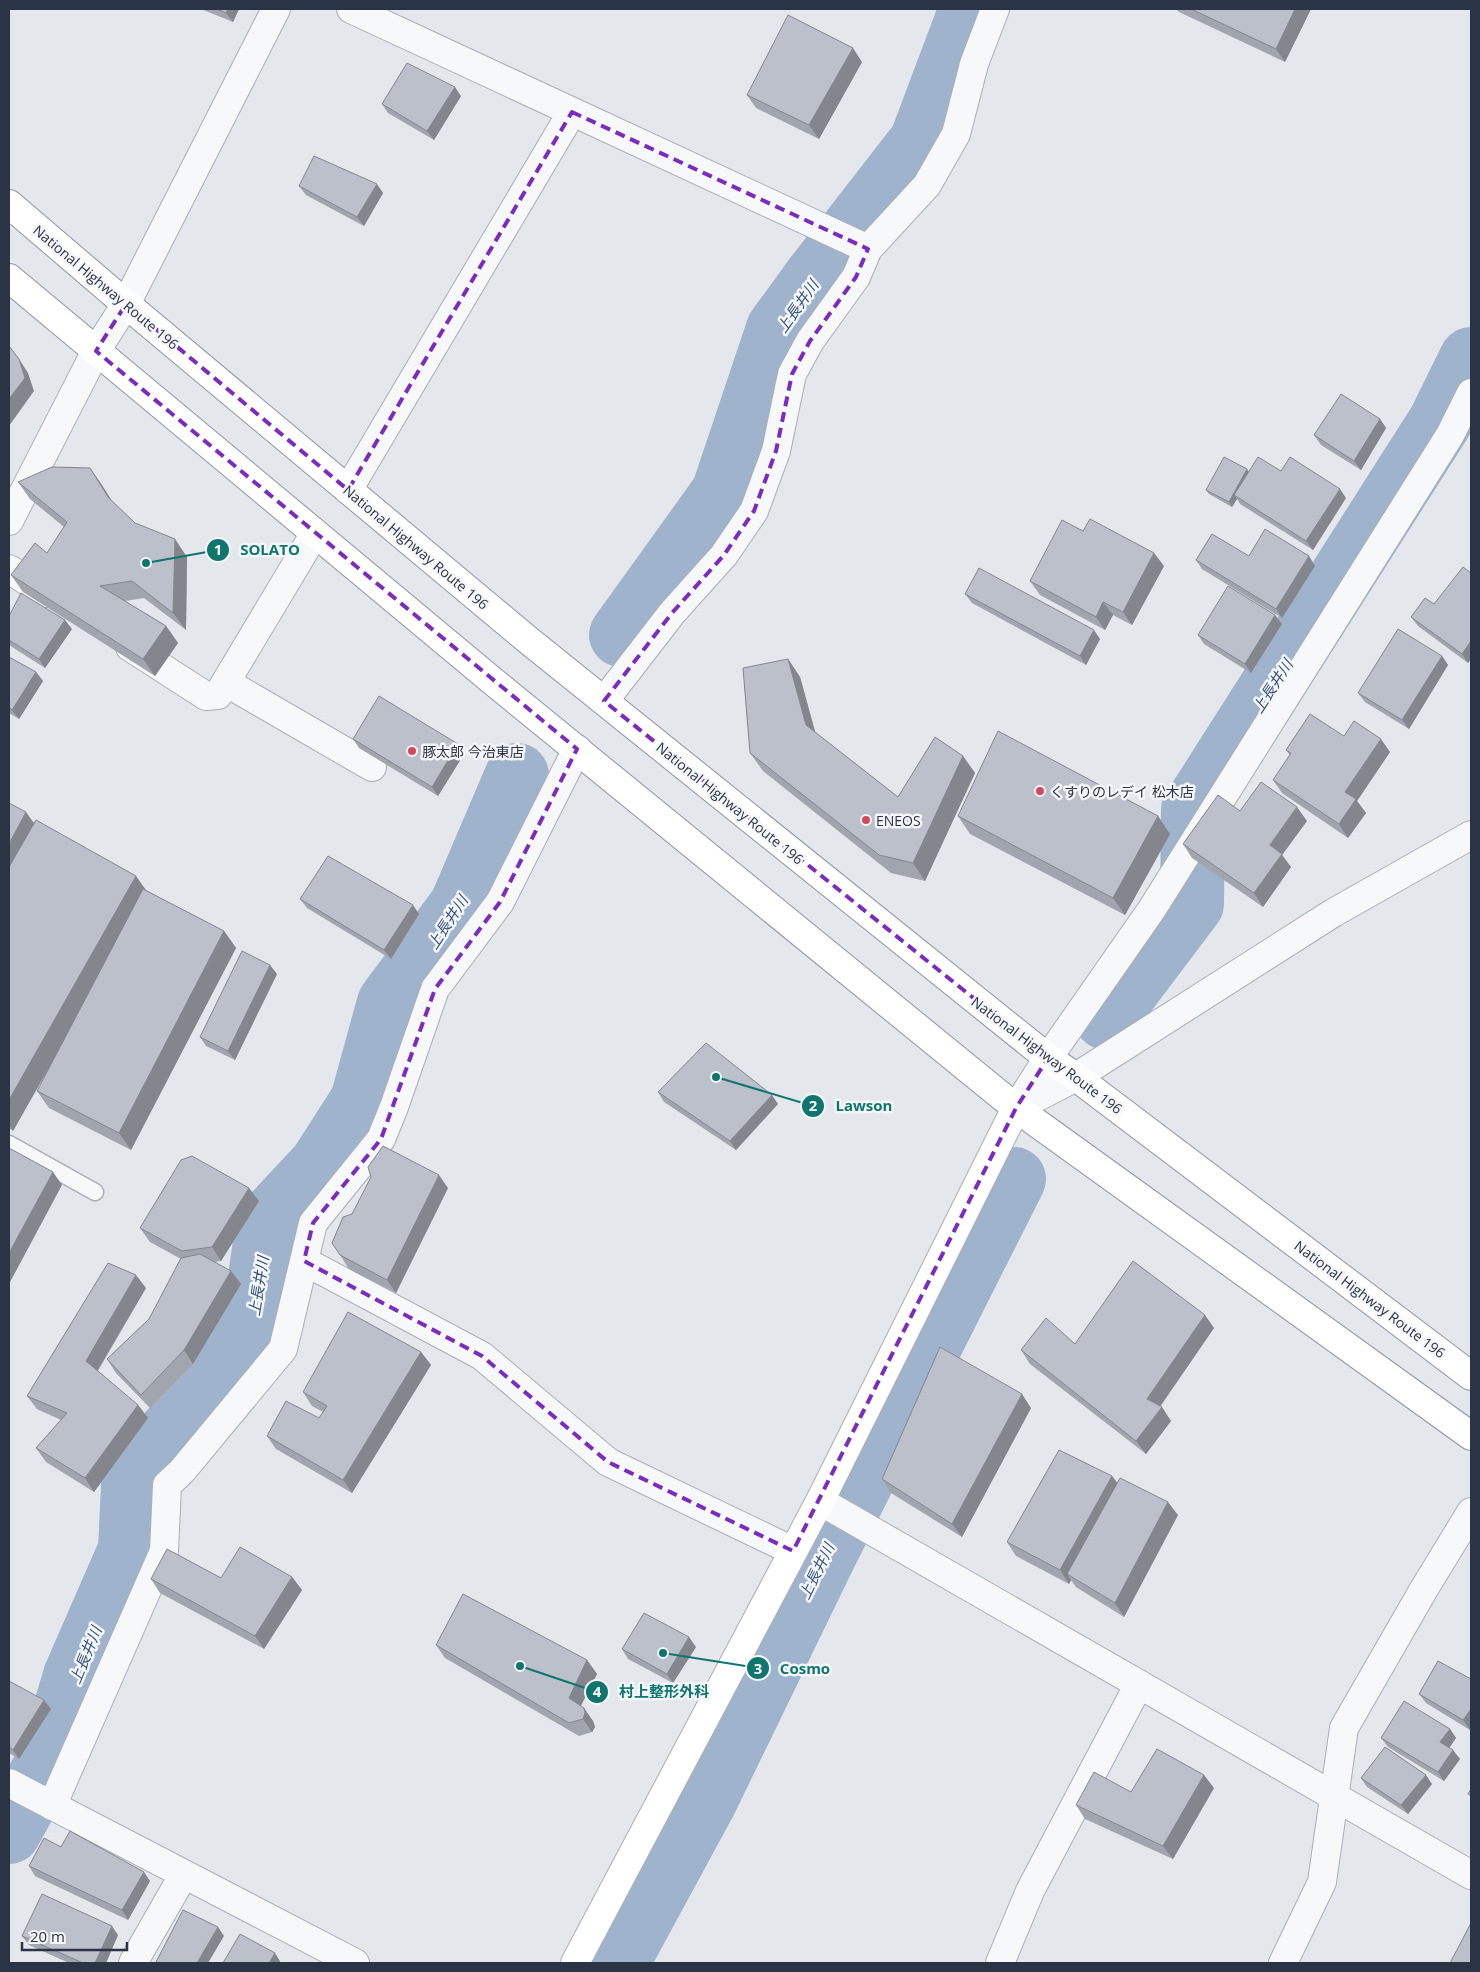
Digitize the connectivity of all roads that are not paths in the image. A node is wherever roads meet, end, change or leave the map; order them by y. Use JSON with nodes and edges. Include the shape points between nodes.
{"nodes":[{"id":1,"x":276,"y":9,"type":"edge"},
{"id":2,"x":351,"y":9,"type":"edge"},
{"id":3,"x":995,"y":9,"type":"edge"},
{"id":4,"x":572,"y":112,"type":"junction"},
{"id":5,"x":9,"y":204,"type":"edge"},
{"id":6,"x":868,"y":249,"type":"junction"},
{"id":7,"x":9,"y":278,"type":"edge"},
{"id":8,"x":126,"y":304,"type":"junction"},
{"id":9,"x":96,"y":351,"type":"junction"},
{"id":10,"x":1471,"y":393,"type":"edge"},
{"id":11,"x":348,"y":490,"type":"junction"},
{"id":12,"x":9,"y":520,"type":"edge"},
{"id":13,"x":315,"y":533,"type":"junction"},
{"id":14,"x":9,"y":569,"type":"edge"},
{"id":15,"x":66,"y":606,"type":"edge"},
{"id":16,"x":107,"y":633,"type":"edge"},
{"id":17,"x":227,"y":683,"type":"junction"},
{"id":18,"x":604,"y":701,"type":"junction"},
{"id":19,"x":577,"y":749,"type":"junction"},
{"id":20,"x":372,"y":767,"type":"edge"},
{"id":21,"x":1471,"y":835,"type":"edge"},
{"id":22,"x":1048,"y":1058,"type":"junction"},
{"id":23,"x":1076,"y":1077,"type":"junction"},
{"id":24,"x":1016,"y":1108,"type":"junction"},
{"id":25,"x":9,"y":1144,"type":"edge"},
{"id":26,"x":95,"y":1192,"type":"dead end"},
{"id":27,"x":304,"y":1262,"type":"junction"},
{"id":28,"x":1471,"y":1376,"type":"edge"},
{"id":29,"x":1471,"y":1436,"type":"edge"},
{"id":30,"x":820,"y":1502,"type":"junction"},
{"id":31,"x":1471,"y":1512,"type":"edge"},
{"id":32,"x":793,"y":1551,"type":"junction"},
{"id":33,"x":1138,"y":1684,"type":"junction"},
{"id":34,"x":9,"y":1783,"type":"edge"},
{"id":35,"x":1334,"y":1796,"type":"junction"},
{"id":36,"x":52,"y":1806,"type":"junction"},
{"id":37,"x":184,"y":1874,"type":"junction"},
{"id":38,"x":1471,"y":1875,"type":"edge"},
{"id":39,"x":133,"y":1963,"type":"edge"},
{"id":40,"x":355,"y":1963,"type":"edge"},
{"id":41,"x":575,"y":1963,"type":"edge"},
{"id":42,"x":1000,"y":1963,"type":"edge"},
{"id":43,"x":1283,"y":1963,"type":"edge"}],
"edges":[{"from":1,"to":8,"type":"street"},
{"from":2,"to":4,"type":"street"},
{"from":3,"to":6,"type":"street","via":[[974,64],[956,134],[927,185]]},
{"from":4,"to":6,"type":"street"},
{"from":4,"to":11,"type":"street"},
{"from":5,"to":8,"type":"main road","name":"National Highway Route 196"},
{"from":6,"to":18,"type":"street","via":[[856,277],[810,341],[792,374],[776,451],[754,511],[724,555],[672,613]]},
{"from":7,"to":9,"type":"main road"},
{"from":8,"to":9,"type":"street"},
{"from":8,"to":11,"type":"main road","name":"National Highway Route 196"},
{"from":9,"to":12,"type":"street"},
{"from":9,"to":13,"type":"main road"},
{"from":10,"to":22,"type":"street","via":[[1450,435],[1152,909]]},
{"from":11,"to":18,"type":"main road","name":"National Highway Route 196"},
{"from":13,"to":17,"type":"street"},
{"from":13,"to":19,"type":"main road"},
{"from":14,"to":15,"type":"street"},
{"from":16,"to":17,"type":"street","via":[[206,696],[218,695]]},
{"from":17,"to":20,"type":"street"},
{"from":18,"to":22,"type":"main road","name":"National Highway Route 196"},
{"from":19,"to":24,"type":"main road"},
{"from":19,"to":27,"type":"street","via":[[500,902],[435,989],[380,1138],[314,1223]]},
{"from":21,"to":23,"type":"street","via":[[1333,914]]},
{"from":22,"to":23,"type":"main road","name":"National Highway Route 196"},
{"from":22,"to":24,"type":"street"},
{"from":23,"to":24,"type":"street"},
{"from":23,"to":28,"type":"main road","name":"National Highway Route 196"},
{"from":24,"to":29,"type":"main road"},
{"from":24,"to":30,"type":"main road"},
{"from":25,"to":26,"type":"lane"},
{"from":27,"to":32,"type":"street","via":[[482,1356],[608,1462]]},
{"from":27,"to":36,"type":"street","via":[[283,1349],[167,1485],[164,1551]]},
{"from":30,"to":32,"type":"main road"},
{"from":30,"to":33,"type":"street"},
{"from":31,"to":35,"type":"street","via":[[1344,1728]]},
{"from":32,"to":41,"type":"main road"},
{"from":33,"to":35,"type":"street"},
{"from":33,"to":42,"type":"street","via":[[1030,1891]]},
{"from":34,"to":36,"type":"street"},
{"from":35,"to":38,"type":"street"},
{"from":35,"to":43,"type":"street","via":[[1322,1882]]},
{"from":36,"to":37,"type":"street"},
{"from":37,"to":39,"type":"street"},
{"from":37,"to":40,"type":"street"}]}
